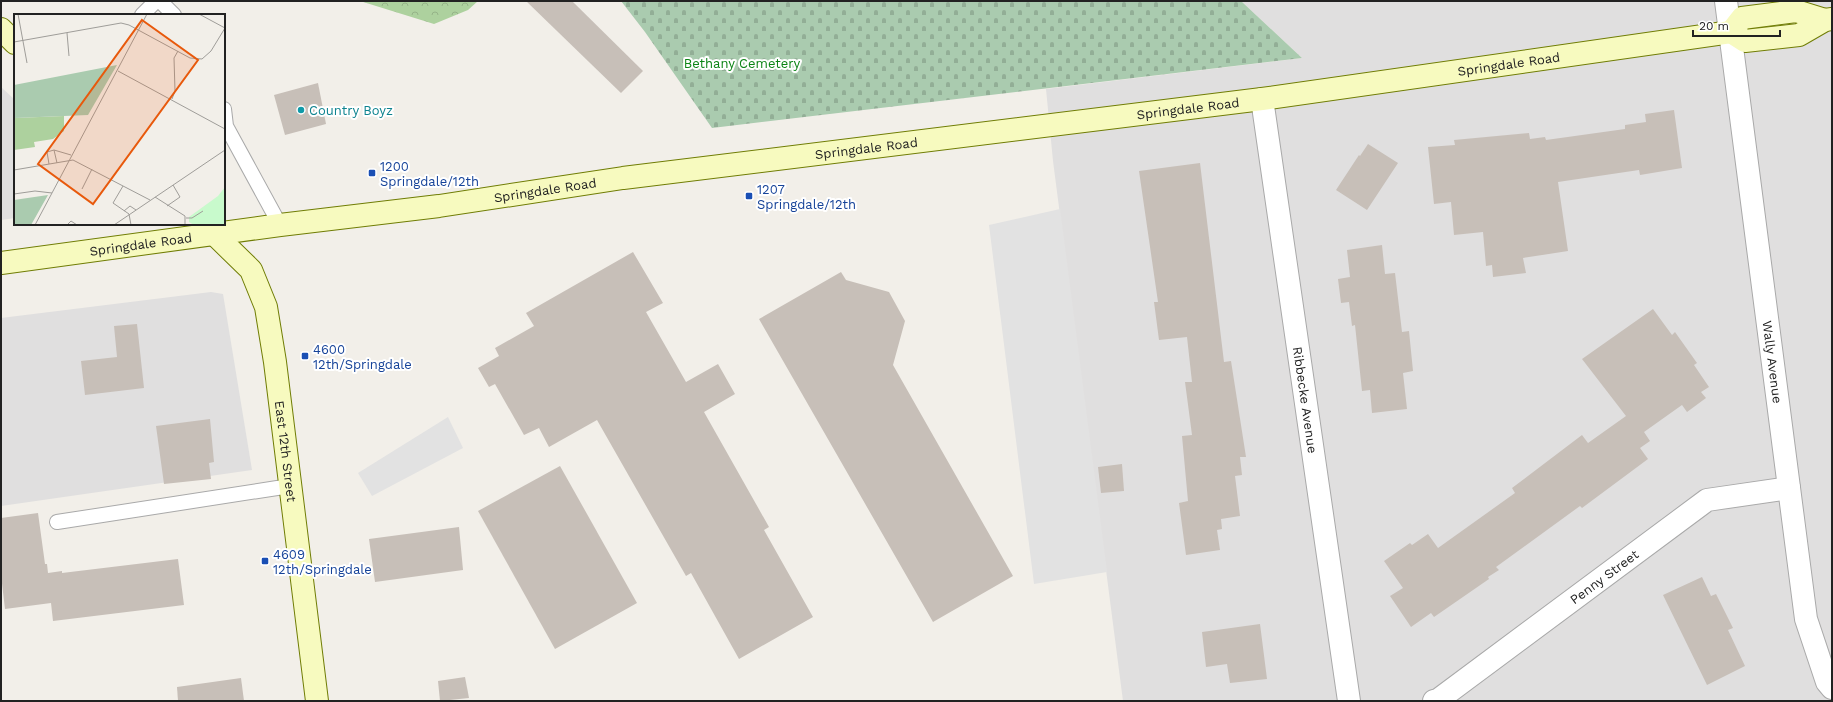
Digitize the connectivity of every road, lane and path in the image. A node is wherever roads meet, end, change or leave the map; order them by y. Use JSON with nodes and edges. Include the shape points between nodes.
{"nodes":[{"id":1,"x":156,"y":1,"type":"edge"},
{"id":2,"x":160,"y":1,"type":"edge"},
{"id":3,"x":1726,"y":1,"type":"edge"},
{"id":4,"x":143,"y":14,"type":"edge"},
{"id":5,"x":173,"y":14,"type":"edge"},
{"id":6,"x":1829,"y":19,"type":"edge"},
{"id":7,"x":1,"y":29,"type":"edge"},
{"id":8,"x":1731,"y":32,"type":"junction"},
{"id":9,"x":14,"y":42,"type":"edge"},
{"id":10,"x":1262,"y":99,"type":"junction"},
{"id":11,"x":225,"y":127,"type":"edge"},
{"id":12,"x":280,"y":225,"type":"junction"},
{"id":13,"x":208,"y":229,"type":"edge"},
{"id":14,"x":1,"y":264,"type":"edge"},
{"id":15,"x":290,"y":486,"type":"junction"},
{"id":16,"x":1789,"y":488,"type":"junction"},
{"id":17,"x":57,"y":522,"type":"dead end"},
{"id":18,"x":1832,"y":688,"type":"edge"},
{"id":19,"x":317,"y":701,"type":"edge"},
{"id":20,"x":1349,"y":701,"type":"edge"},
{"id":21,"x":1434,"y":701,"type":"edge"}],
"edges":[{"from":1,"to":4,"type":"lane"},
{"from":2,"to":5,"type":"lane"},
{"from":3,"to":8,"type":"street","name":"Wally Avenue"},
{"from":6,"to":8,"type":"main road","via":[[1796,11],[1742,18]]},
{"from":7,"to":9,"type":"main road"},
{"from":8,"to":10,"type":"main road","name":"Springdale Road"},
{"from":8,"to":16,"type":"street","name":"Wally Avenue"},
{"from":10,"to":12,"type":"main road","name":"Springdale Road","via":[[631,177],[439,206]]},
{"from":10,"to":20,"type":"street","name":"Ribbecke Avenue"},
{"from":11,"to":12,"type":"lane"},
{"from":12,"to":13,"type":"main road","name":"Springdale Road"},
{"from":13,"to":14,"type":"main road","name":"Springdale Road"},
{"from":13,"to":15,"type":"main road","name":"East 12th Street","via":[[251,270],[266,306]]},
{"from":15,"to":17,"type":"lane"},
{"from":15,"to":19,"type":"main road","name":"East 12th Street"},
{"from":16,"to":18,"type":"street","name":"Wally Avenue","via":[[1806,620],[1827,682]]},
{"from":16,"to":21,"type":"street","name":"Penny Street","via":[[1707,500]]}]}
